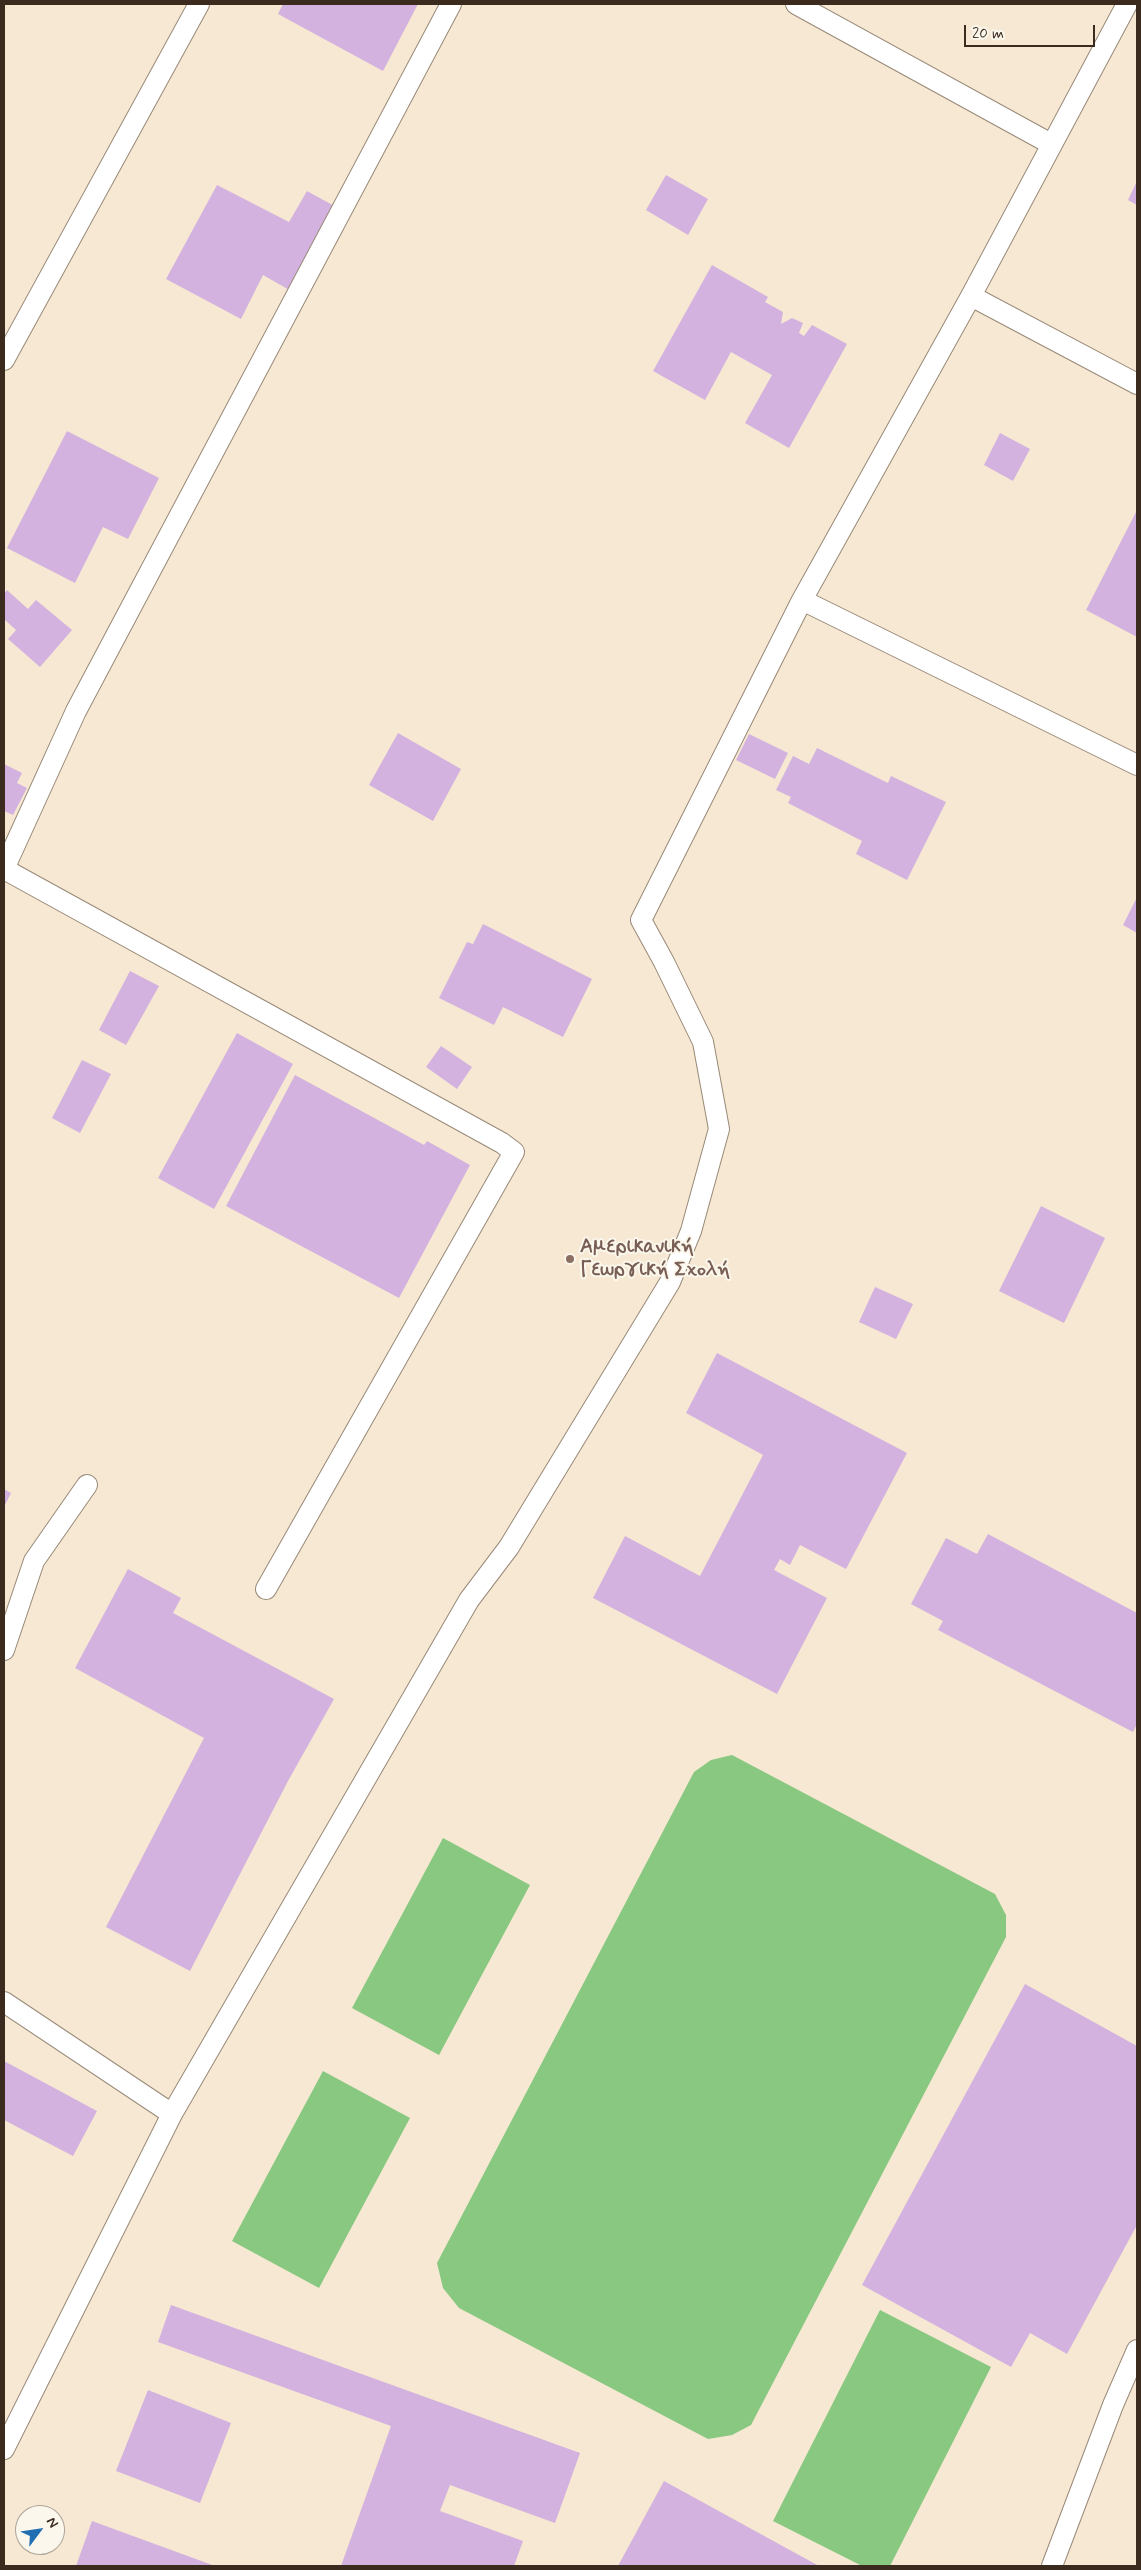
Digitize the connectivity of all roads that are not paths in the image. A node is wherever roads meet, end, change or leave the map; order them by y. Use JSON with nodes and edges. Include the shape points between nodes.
{"nodes":[{"id":1,"x":199,"y":4,"type":"edge"},
{"id":2,"x":452,"y":4,"type":"edge"},
{"id":3,"x":796,"y":4,"type":"edge"},
{"id":4,"x":1127,"y":4,"type":"edge"},
{"id":5,"x":1051,"y":144,"type":"junction"},
{"id":6,"x":970,"y":296,"type":"junction"},
{"id":7,"x":4,"y":360,"type":"edge"},
{"id":8,"x":1137,"y":384,"type":"edge"},
{"id":9,"x":802,"y":600,"type":"junction"},
{"id":10,"x":1137,"y":765,"type":"edge"},
{"id":11,"x":87,"y":1485,"type":"dead end"},
{"id":12,"x":266,"y":1589,"type":"dead end"},
{"id":13,"x":4,"y":1650,"type":"edge"},
{"id":14,"x":4,"y":2002,"type":"edge"},
{"id":15,"x":172,"y":2114,"type":"junction"},
{"id":16,"x":1137,"y":2350,"type":"edge"},
{"id":17,"x":4,"y":2448,"type":"edge"},
{"id":18,"x":1052,"y":2566,"type":"edge"}],
"edges":[{"from":1,"to":7,"type":"lane"},
{"from":2,"to":12,"type":"lane","via":[[76,711],[4,869],[502,1142],[514,1152]]},
{"from":3,"to":5,"type":"lane"},
{"from":4,"to":5,"type":"lane"},
{"from":5,"to":6,"type":"lane"},
{"from":6,"to":8,"type":"lane"},
{"from":6,"to":9,"type":"lane"},
{"from":9,"to":10,"type":"lane"},
{"from":9,"to":15,"type":"lane","via":[[641,920],[703,1042],[719,1129],[691,1231],[670,1282],[508,1547],[470,1600]]},
{"from":11,"to":13,"type":"lane","via":[[34,1561]]},
{"from":14,"to":15,"type":"lane"},
{"from":15,"to":17,"type":"lane"},
{"from":16,"to":18,"type":"lane"}]}
